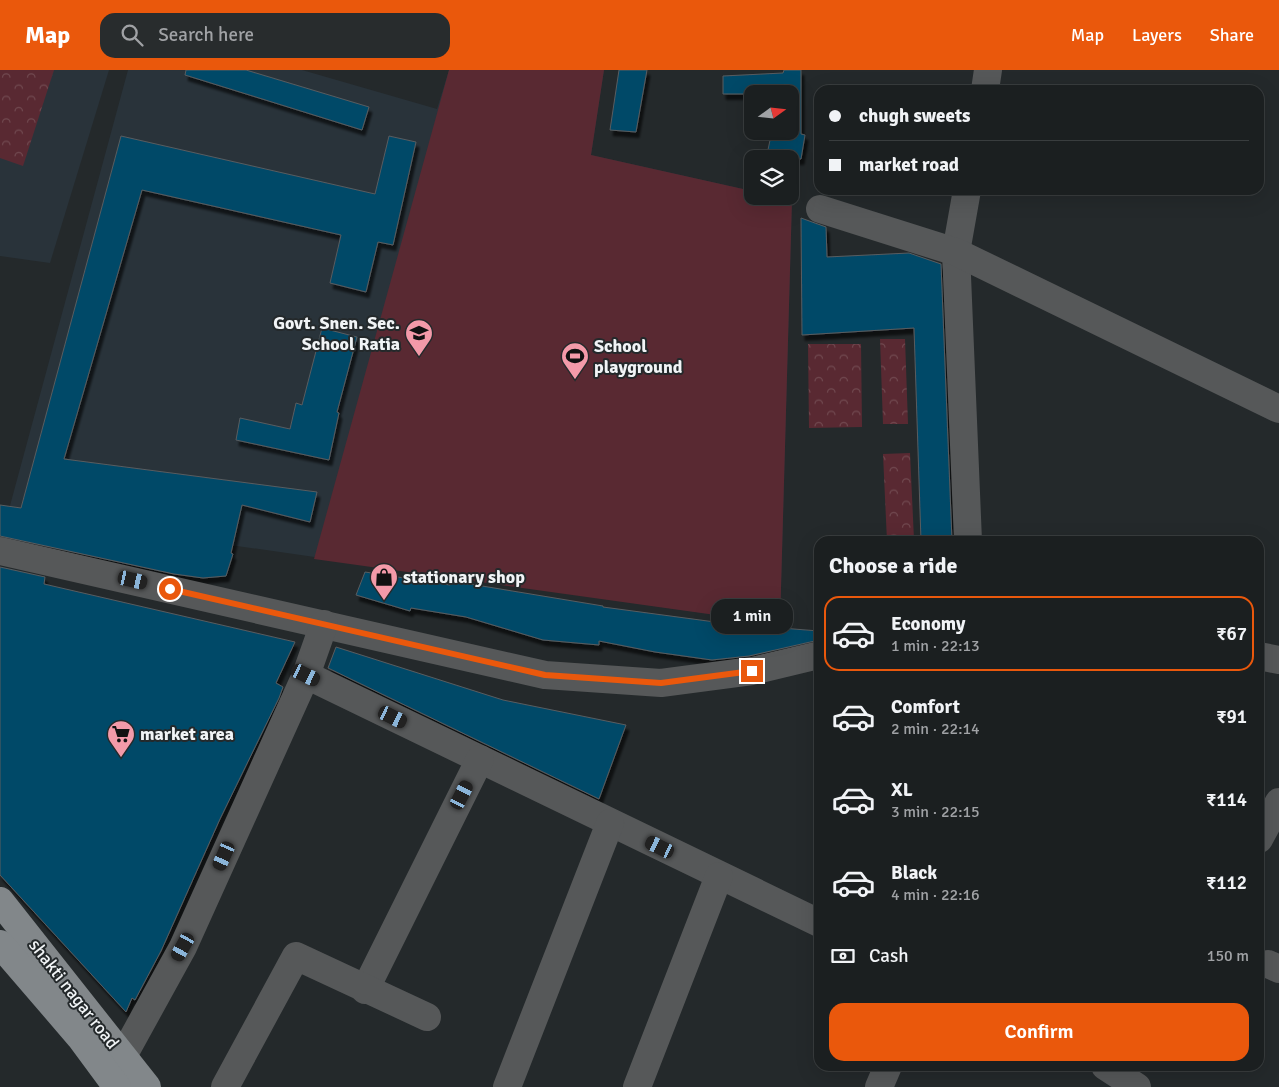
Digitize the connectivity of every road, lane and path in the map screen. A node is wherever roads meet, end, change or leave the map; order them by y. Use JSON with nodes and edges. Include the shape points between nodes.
{"nodes":[{"id":1,"x":988,"y":70,"type":"edge"},
{"id":2,"x":986,"y":85,"type":"edge"},
{"id":3,"x":966,"y":195,"type":"edge"},
{"id":4,"x":820,"y":209,"type":"dead end"},
{"id":5,"x":956,"y":252,"type":"junction"},
{"id":6,"x":1279,"y":409,"type":"edge"},
{"id":7,"x":968,"y":536,"type":"edge"},
{"id":8,"x":0,"y":551,"type":"edge"},
{"id":9,"x":324,"y":624,"type":"junction"},
{"id":10,"x":814,"y":657,"type":"edge"},
{"id":11,"x":1264,"y":657,"type":"edge"},
{"id":12,"x":1279,"y":660,"type":"edge"},
{"id":13,"x":306,"y":675,"type":"junction"},
{"id":14,"x":480,"y":759,"type":"junction"},
{"id":15,"x":1279,"y":802,"type":"edge"},
{"id":16,"x":610,"y":823,"type":"junction"},
{"id":17,"x":1264,"y":830,"type":"edge"},
{"id":18,"x":719,"y":876,"type":"junction"},
{"id":19,"x":0,"y":901,"type":"edge"},
{"id":20,"x":814,"y":921,"type":"edge"},
{"id":21,"x":0,"y":944,"type":"edge"},
{"id":22,"x":365,"y":990,"type":"junction"},
{"id":23,"x":426,"y":1017,"type":"dead end"},
{"id":24,"x":886,"y":1071,"type":"edge"},
{"id":25,"x":1113,"y":1071,"type":"edge"},
{"id":26,"x":116,"y":1073,"type":"edge"},
{"id":27,"x":148,"y":1087,"type":"edge"},
{"id":28,"x":225,"y":1087,"type":"edge"},
{"id":29,"x":508,"y":1087,"type":"edge"},
{"id":30,"x":637,"y":1087,"type":"edge"},
{"id":31,"x":879,"y":1087,"type":"edge"},
{"id":32,"x":1137,"y":1087,"type":"edge"}],
"edges":[{"from":1,"to":2,"type":"street"},
{"from":3,"to":5,"type":"street"},
{"from":4,"to":5,"type":"street"},
{"from":5,"to":6,"type":"street"},
{"from":5,"to":7,"type":"street"},
{"from":8,"to":9,"type":"street"},
{"from":9,"to":10,"type":"street","via":[[545,675],[661,683],[752,671]]},
{"from":9,"to":13,"type":"street"},
{"from":11,"to":12,"type":"street"},
{"from":13,"to":14,"type":"street"},
{"from":13,"to":26,"type":"street","via":[[183,947]]},
{"from":14,"to":16,"type":"street"},
{"from":14,"to":22,"type":"street"},
{"from":15,"to":17,"type":"street"},
{"from":16,"to":18,"type":"street"},
{"from":16,"to":29,"type":"street"},
{"from":18,"to":20,"type":"street"},
{"from":18,"to":30,"type":"street"},
{"from":19,"to":26,"type":"main road","name":"shakti nagar road"},
{"from":21,"to":26,"type":"main road","via":[[80,1037]]},
{"from":22,"to":23,"type":"street"},
{"from":22,"to":28,"type":"street","via":[[296,956]]},
{"from":24,"to":31,"type":"street"},
{"from":25,"to":32,"type":"street"},
{"from":26,"to":27,"type":"main road","name":"shakti nagar road"}]}
